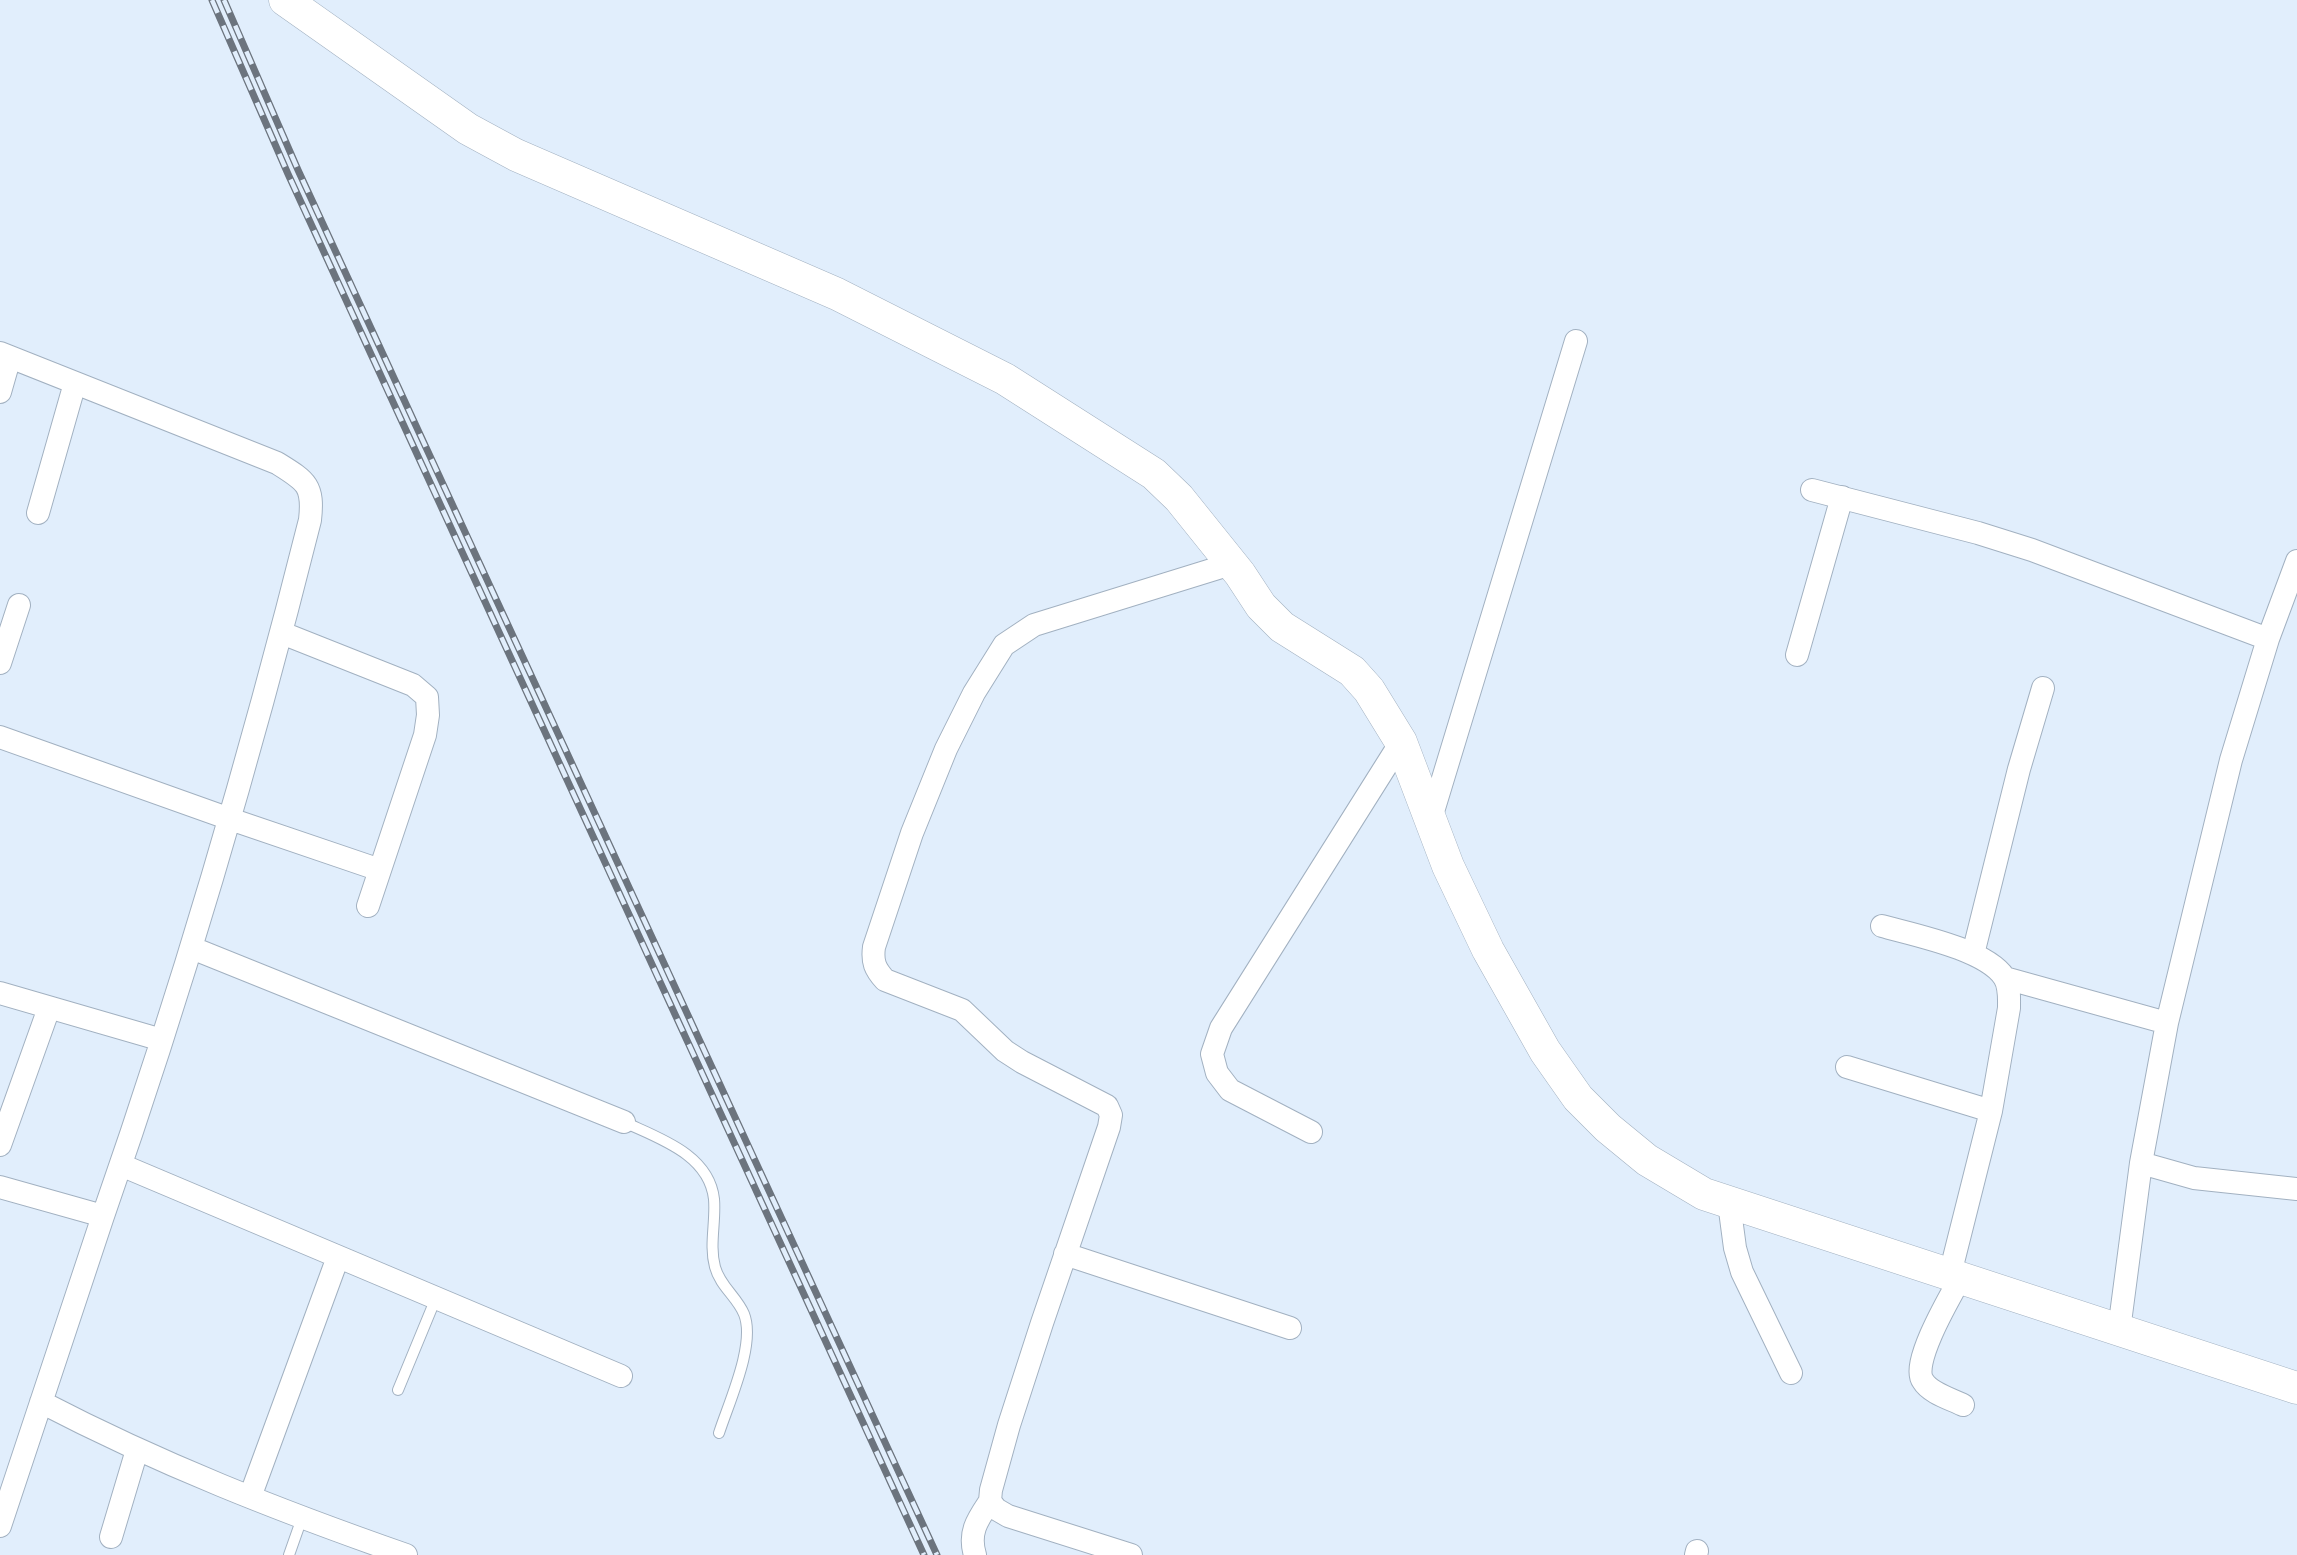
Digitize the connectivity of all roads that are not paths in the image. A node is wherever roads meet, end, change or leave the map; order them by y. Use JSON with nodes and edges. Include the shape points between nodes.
{"nodes":[{"id":1,"x":290,"y":2,"type":"edge"},
{"id":2,"x":1576,"y":342,"type":"dead end"},
{"id":3,"x":5,"y":355,"type":"edge"},
{"id":4,"x":75,"y":383,"type":"junction"},
{"id":5,"x":0,"y":392,"type":"edge"},
{"id":6,"x":1812,"y":490,"type":"dead end"},
{"id":7,"x":1842,"y":497,"type":"junction"},
{"id":8,"x":38,"y":513,"type":"dead end"},
{"id":9,"x":2297,"y":561,"type":"edge"},
{"id":10,"x":1231,"y":564,"type":"junction"},
{"id":11,"x":19,"y":605,"type":"dead end"},
{"id":12,"x":282,"y":633,"type":"junction"},
{"id":13,"x":2268,"y":639,"type":"junction"},
{"id":14,"x":1797,"y":655,"type":"dead end"},
{"id":15,"x":0,"y":663,"type":"edge"},
{"id":16,"x":2043,"y":688,"type":"dead end"},
{"id":17,"x":0,"y":737,"type":"edge"},
{"id":18,"x":1401,"y":742,"type":"junction"},
{"id":19,"x":1431,"y":818,"type":"junction"},
{"id":20,"x":230,"y":819,"type":"junction"},
{"id":21,"x":380,"y":870,"type":"junction"},
{"id":22,"x":368,"y":906,"type":"dead end"},
{"id":23,"x":1882,"y":926,"type":"dead end"},
{"id":24,"x":192,"y":948,"type":"junction"},
{"id":25,"x":1973,"y":954,"type":"junction"},
{"id":26,"x":2005,"y":978,"type":"junction"},
{"id":27,"x":0,"y":993,"type":"edge"},
{"id":28,"x":50,"y":1008,"type":"junction"},
{"id":29,"x":2167,"y":1023,"type":"junction"},
{"id":30,"x":162,"y":1040,"type":"junction"},
{"id":31,"x":1847,"y":1067,"type":"dead end"},
{"id":32,"x":1991,"y":1112,"type":"junction"},
{"id":33,"x":624,"y":1122,"type":"joint"},
{"id":34,"x":1311,"y":1132,"type":"dead end"},
{"id":35,"x":0,"y":1145,"type":"edge"},
{"id":36,"x":2141,"y":1163,"type":"junction"},
{"id":37,"x":121,"y":1165,"type":"junction"},
{"id":38,"x":0,"y":1187,"type":"edge"},
{"id":39,"x":2297,"y":1189,"type":"edge"},
{"id":40,"x":1729,"y":1203,"type":"junction"},
{"id":41,"x":103,"y":1216,"type":"junction"},
{"id":42,"x":1065,"y":1254,"type":"junction"},
{"id":43,"x":338,"y":1257,"type":"junction"},
{"id":44,"x":1956,"y":1275,"type":"junction"},
{"id":45,"x":436,"y":1299,"type":"junction"},
{"id":46,"x":1290,"y":1328,"type":"dead end"},
{"id":47,"x":2120,"y":1330,"type":"junction"},
{"id":48,"x":1791,"y":1373,"type":"dead end"},
{"id":49,"x":621,"y":1376,"type":"dead end"},
{"id":50,"x":2297,"y":1388,"type":"edge"},
{"id":51,"x":398,"y":1390,"type":"dead end"},
{"id":52,"x":41,"y":1402,"type":"junction"},
{"id":53,"x":1963,"y":1405,"type":"dead end"},
{"id":54,"x":719,"y":1433,"type":"dead end"},
{"id":55,"x":136,"y":1450,"type":"junction"},
{"id":56,"x":250,"y":1497,"type":"junction"},
{"id":57,"x":990,"y":1501,"type":"junction"},
{"id":58,"x":302,"y":1518,"type":"junction"},
{"id":59,"x":0,"y":1526,"type":"edge"},
{"id":60,"x":111,"y":1538,"type":"dead end"},
{"id":61,"x":289,"y":1555,"type":"edge"},
{"id":62,"x":406,"y":1555,"type":"edge"},
{"id":63,"x":975,"y":1555,"type":"edge"},
{"id":64,"x":1131,"y":1555,"type":"edge"}],
"edges":[{"from":1,"to":10,"type":"street","via":[[468,129],[516,155],[837,294],[1005,379],[1154,474],[1179,498]]},
{"from":2,"to":19,"type":"street"},
{"from":3,"to":4,"type":"street"},
{"from":3,"to":5,"type":"street"},
{"from":4,"to":8,"type":"street"},
{"from":4,"to":12,"type":"street","via":[[277,463],[307,486],[312,495],[310,520]]},
{"from":6,"to":7,"type":"street"},
{"from":7,"to":13,"type":"street","via":[[2032,550]]},
{"from":7,"to":14,"type":"street"},
{"from":9,"to":13,"type":"street"},
{"from":10,"to":18,"type":"street","via":[[1261,606],[1282,627],[1352,671],[1369,690]]},
{"from":10,"to":42,"type":"street","via":[[1034,625],[1004,645],[946,749],[912,833],[874,947],[872,959],[885,980],[962,1010],[1005,1051],[1107,1106],[1111,1115],[1109,1127]]},
{"from":11,"to":15,"type":"street"},
{"from":12,"to":20,"type":"street"},
{"from":12,"to":21,"type":"street","via":[[413,685],[427,697],[425,735]]},
{"from":13,"to":29,"type":"street","via":[[2231,760]]},
{"from":16,"to":25,"type":"street"},
{"from":17,"to":20,"type":"street"},
{"from":18,"to":19,"type":"street"},
{"from":18,"to":34,"type":"street","via":[[1221,1028],[1212,1054],[1217,1073],[1230,1090]]},
{"from":19,"to":40,"type":"street","via":[[1448,866],[1488,950],[1539,1042],[1578,1098],[1647,1160],[1704,1194]]},
{"from":20,"to":21,"type":"street"},
{"from":20,"to":24,"type":"street"},
{"from":21,"to":22,"type":"street"},
{"from":23,"to":25,"type":"street"},
{"from":24,"to":30,"type":"street"},
{"from":24,"to":33,"type":"street"},
{"from":25,"to":26,"type":"street","via":[[1992,964]]},
{"from":26,"to":29,"type":"street"},
{"from":26,"to":32,"type":"street","via":[[2009,1008]]},
{"from":27,"to":28,"type":"street"},
{"from":28,"to":30,"type":"street"},
{"from":28,"to":35,"type":"street"},
{"from":29,"to":36,"type":"street"},
{"from":30,"to":37,"type":"street"},
{"from":31,"to":32,"type":"street"},
{"from":32,"to":44,"type":"street"},
{"from":33,"to":54,"type":"lane","via":[[690,1156],[709,1180],[714,1198],[712,1253],[716,1270],[749,1328],[747,1347]]},
{"from":36,"to":39,"type":"street","via":[[2194,1178]]},
{"from":36,"to":47,"type":"street"},
{"from":37,"to":41,"type":"street"},
{"from":37,"to":43,"type":"street"},
{"from":38,"to":41,"type":"street"},
{"from":40,"to":44,"type":"street"},
{"from":40,"to":48,"type":"street","via":[[1742,1272]]},
{"from":41,"to":52,"type":"street"},
{"from":42,"to":46,"type":"street"},
{"from":42,"to":57,"type":"street","via":[[1009,1425]]},
{"from":43,"to":45,"type":"street"},
{"from":43,"to":56,"type":"street"},
{"from":44,"to":47,"type":"street"},
{"from":44,"to":53,"type":"street","via":[[1920,1374],[1929,1388]]},
{"from":45,"to":49,"type":"street"},
{"from":45,"to":51,"type":"lane"},
{"from":47,"to":50,"type":"street"},
{"from":52,"to":55,"type":"street"},
{"from":52,"to":59,"type":"street"},
{"from":55,"to":56,"type":"street"},
{"from":55,"to":60,"type":"street"},
{"from":56,"to":58,"type":"street"},
{"from":57,"to":63,"type":"street","via":[[973,1529],[971,1544]]},
{"from":57,"to":64,"type":"street","via":[[1008,1516]]},
{"from":58,"to":61,"type":"lane"},
{"from":58,"to":62,"type":"street"}]}
